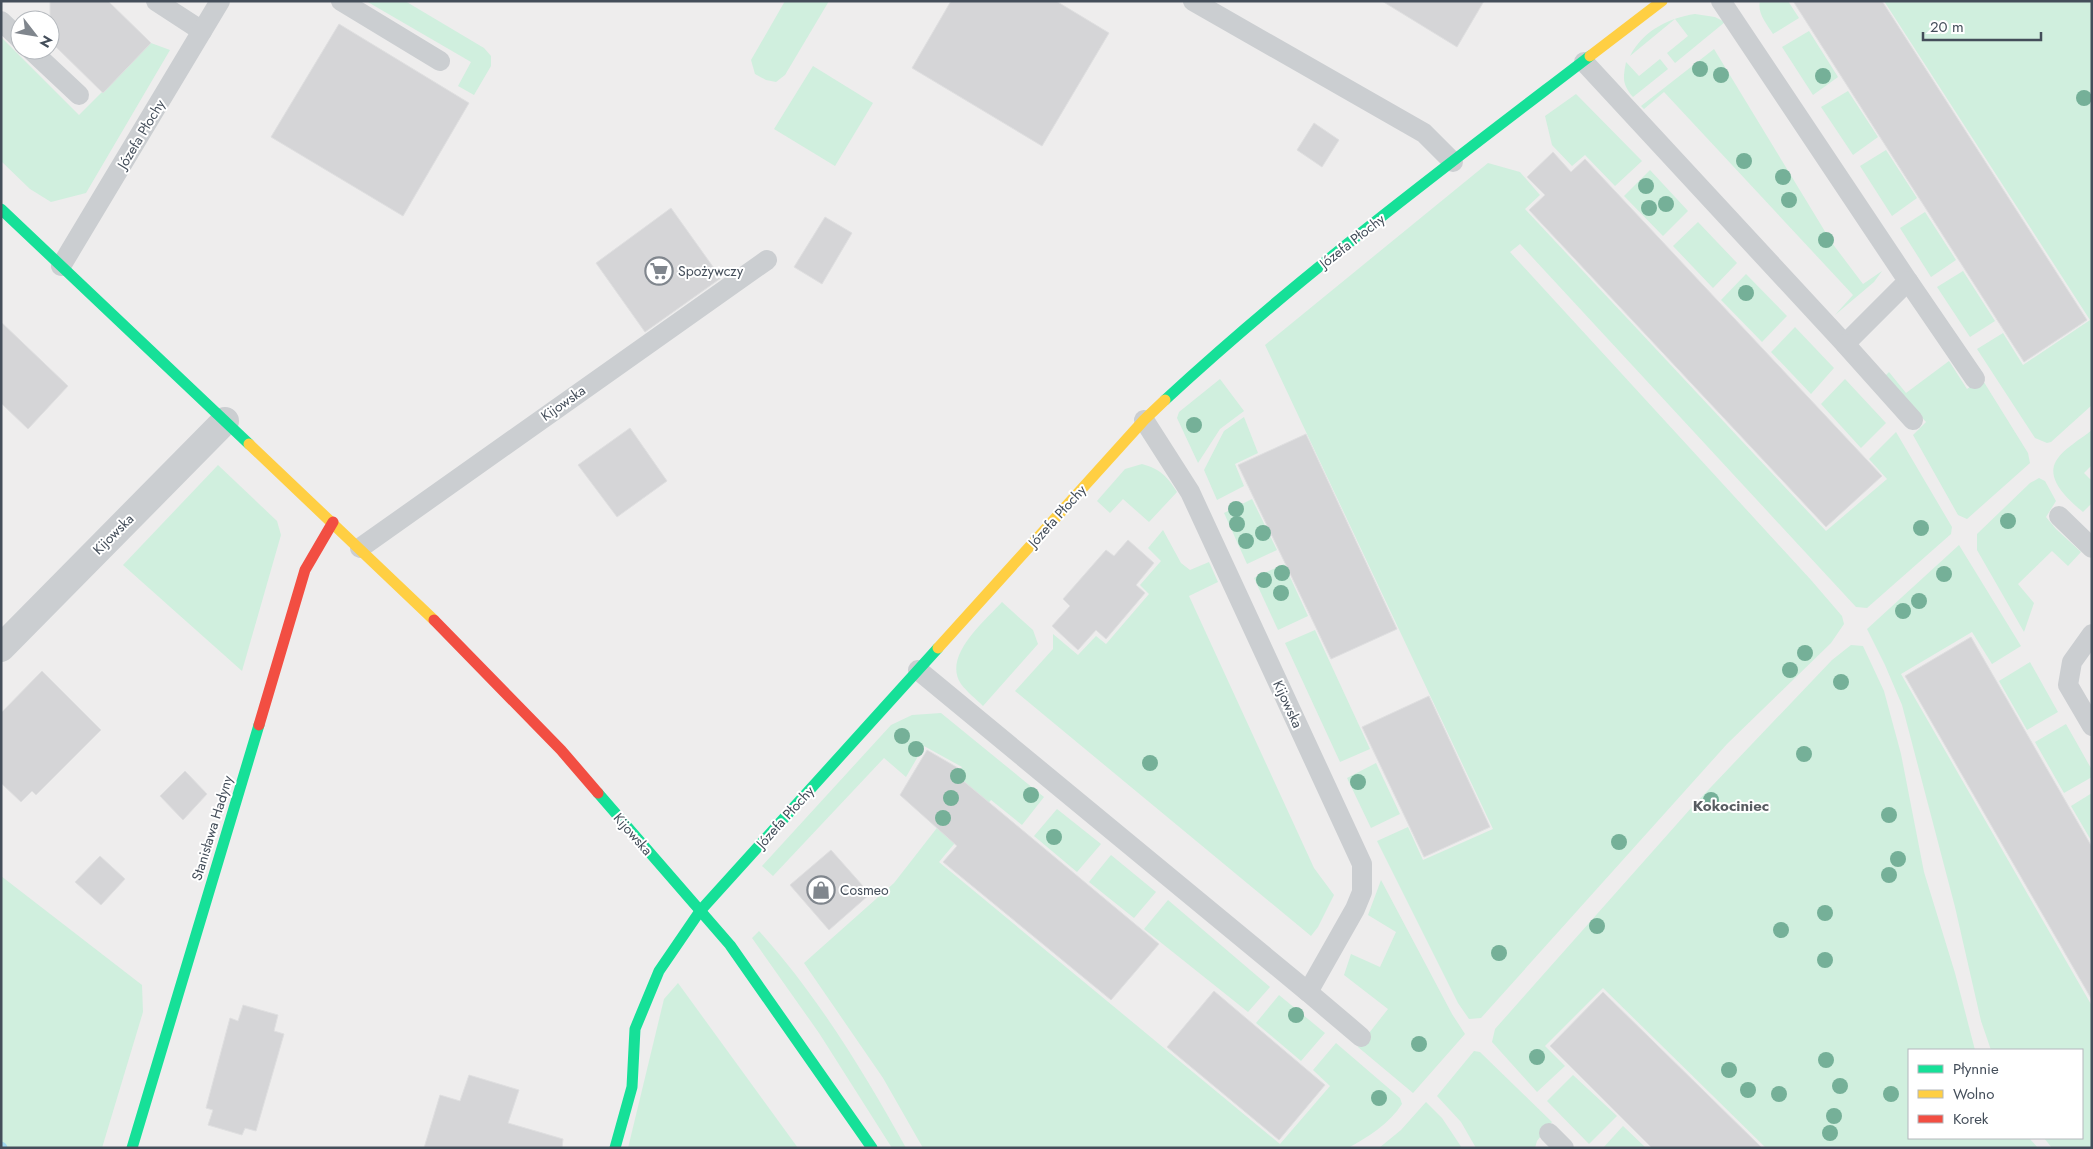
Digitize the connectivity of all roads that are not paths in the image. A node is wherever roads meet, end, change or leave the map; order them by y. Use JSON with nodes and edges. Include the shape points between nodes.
{"nodes":[{"id":1,"x":156,"y":1,"type":"edge"},
{"id":2,"x":220,"y":1,"type":"edge"},
{"id":3,"x":341,"y":1,"type":"edge"},
{"id":4,"x":1193,"y":1,"type":"edge"},
{"id":5,"x":1662,"y":1,"type":"edge"},
{"id":6,"x":1721,"y":1,"type":"edge"},
{"id":7,"x":202,"y":31,"type":"junction"},
{"id":8,"x":43,"y":60,"type":"edge"},
{"id":9,"x":440,"y":61,"type":"dead end"},
{"id":10,"x":1584,"y":62,"type":"junction"},
{"id":11,"x":80,"y":95,"type":"dead end"},
{"id":12,"x":1453,"y":162,"type":"junction"},
{"id":13,"x":1,"y":209,"type":"edge"},
{"id":14,"x":767,"y":260,"type":"dead end"},
{"id":15,"x":61,"y":266,"type":"junction"},
{"id":16,"x":1908,"y":281,"type":"junction"},
{"id":17,"x":1845,"y":344,"type":"junction"},
{"id":18,"x":1975,"y":379,"type":"dead end"},
{"id":19,"x":225,"y":420,"type":"junction"},
{"id":20,"x":1144,"y":420,"type":"junction"},
{"id":21,"x":1914,"y":420,"type":"dead end"},
{"id":22,"x":2059,"y":516,"type":"dead end"},
{"id":23,"x":333,"y":522,"type":"junction"},
{"id":24,"x":360,"y":548,"type":"junction"},
{"id":25,"x":2092,"y":548,"type":"edge"},
{"id":26,"x":2092,"y":634,"type":"edge"},
{"id":27,"x":1,"y":648,"type":"edge"},
{"id":28,"x":918,"y":670,"type":"junction"},
{"id":29,"x":2092,"y":726,"type":"edge"},
{"id":30,"x":700,"y":912,"type":"junction"},
{"id":31,"x":1308,"y":992,"type":"junction"},
{"id":32,"x":1361,"y":1037,"type":"dead end"},
{"id":33,"x":1549,"y":1133,"type":"dead end"},
{"id":34,"x":132,"y":1148,"type":"edge"},
{"id":35,"x":615,"y":1148,"type":"edge"},
{"id":36,"x":872,"y":1148,"type":"edge"},
{"id":37,"x":1564,"y":1148,"type":"edge"}],
"edges":[{"from":1,"to":7,"type":"lane"},
{"from":2,"to":7,"type":"lane","name":"Józefa Płochy"},
{"from":3,"to":9,"type":"lane"},
{"from":4,"to":12,"type":"lane","via":[[1424,133]]},
{"from":5,"to":10,"type":"street","name":"Józefa Płochy"},
{"from":6,"to":16,"type":"lane"},
{"from":7,"to":15,"type":"lane","name":"Józefa Płochy"},
{"from":8,"to":11,"type":"lane"},
{"from":10,"to":12,"type":"street","name":"Józefa Płochy"},
{"from":10,"to":17,"type":"lane"},
{"from":12,"to":20,"type":"street","name":"Józefa Płochy","via":[[1318,267],[1190,376]]},
{"from":13,"to":15,"type":"street","name":"Kijowska"},
{"from":14,"to":24,"type":"lane","name":"Kijowska"},
{"from":15,"to":19,"type":"street","name":"Kijowska"},
{"from":16,"to":17,"type":"lane"},
{"from":16,"to":18,"type":"lane"},
{"from":17,"to":21,"type":"lane"},
{"from":19,"to":23,"type":"street","name":"Kijowska"},
{"from":19,"to":27,"type":"street","name":"Kijowska"},
{"from":20,"to":28,"type":"street","name":"Józefa Płochy"},
{"from":20,"to":31,"type":"lane","name":"Kijowska","via":[[1190,492],[1362,864],[1362,892],[1355,909]]},
{"from":22,"to":25,"type":"lane"},
{"from":23,"to":24,"type":"street","name":"Kijowska"},
{"from":23,"to":34,"type":"street","name":"Stanisława Hadyny","via":[[304,570]]},
{"from":24,"to":30,"type":"street","name":"Kijowska","via":[[414,598],[561,750]]},
{"from":26,"to":29,"type":"lane","via":[[2072,662],[2068,685]]},
{"from":28,"to":30,"type":"street","name":"Józefa Płochy"},
{"from":28,"to":31,"type":"lane"},
{"from":30,"to":35,"type":"street","name":"Józefa Płochy","via":[[659,971],[635,1029],[632,1087]]},
{"from":30,"to":36,"type":"street","name":"Kijowska","via":[[730,945]]},
{"from":31,"to":32,"type":"lane"},
{"from":33,"to":37,"type":"lane"}]}
